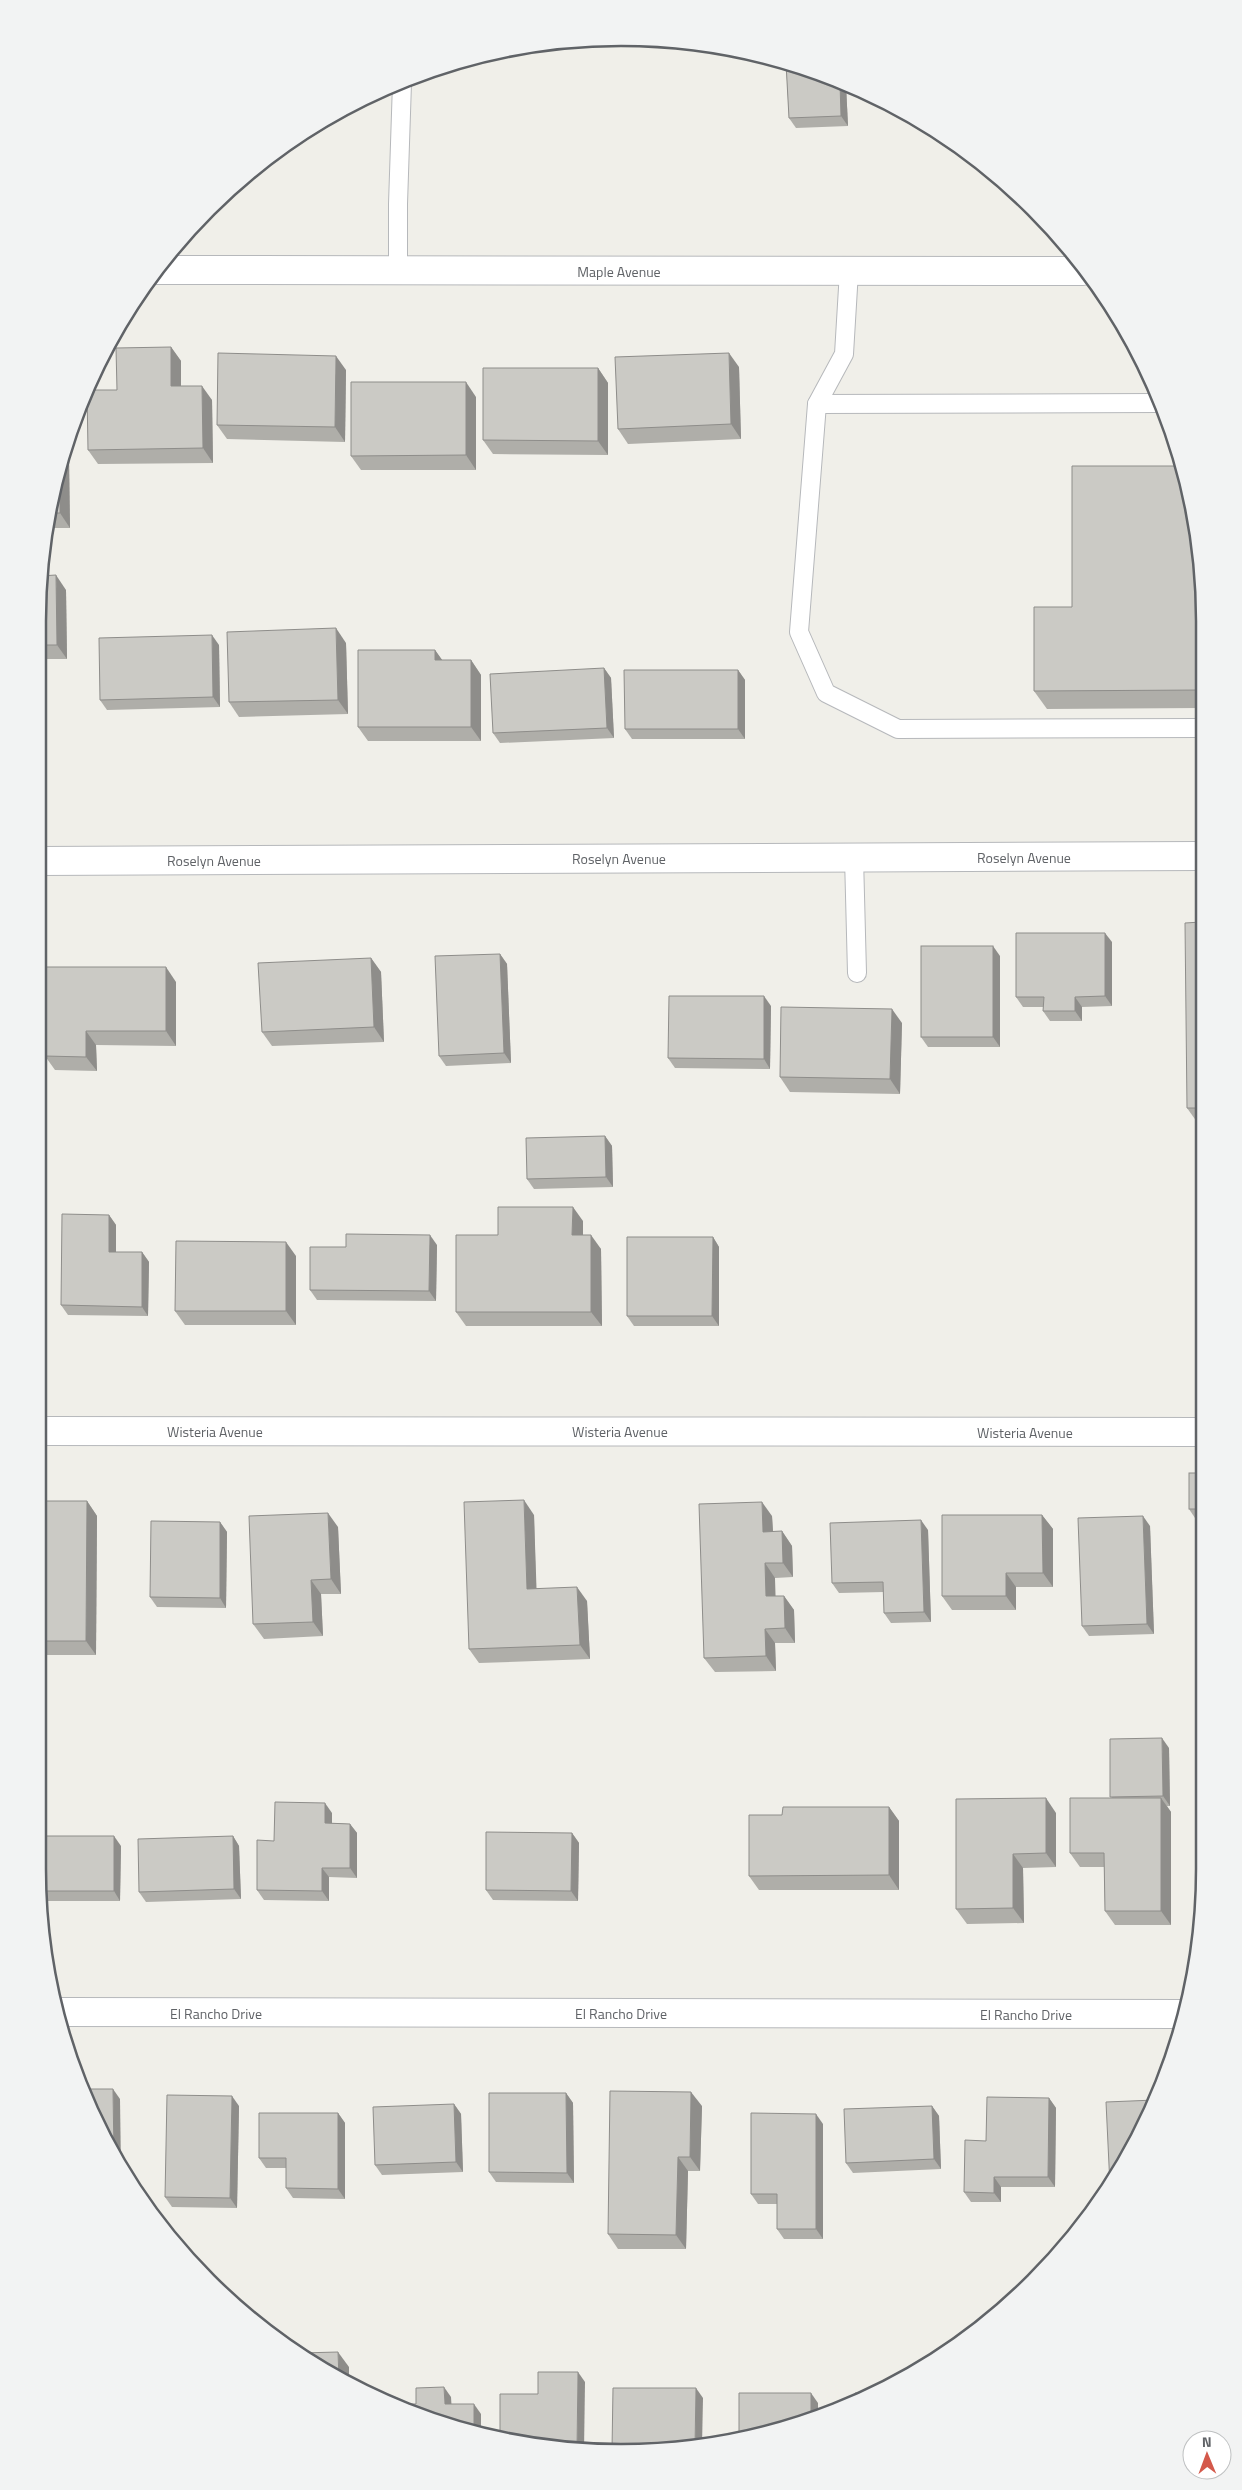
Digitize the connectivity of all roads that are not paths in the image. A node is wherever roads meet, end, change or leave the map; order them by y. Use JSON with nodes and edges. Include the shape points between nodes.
{"nodes":[{"id":1,"x":402,"y":90,"type":"edge"},
{"id":2,"x":166,"y":270,"type":"edge"},
{"id":3,"x":398,"y":270,"type":"junction"},
{"id":4,"x":850,"y":271,"type":"junction"},
{"id":5,"x":1077,"y":271,"type":"edge"},
{"id":6,"x":1153,"y":403,"type":"edge"},
{"id":7,"x":817,"y":404,"type":"junction"},
{"id":8,"x":1196,"y":728,"type":"edge"},
{"id":9,"x":1196,"y":856,"type":"edge"},
{"id":10,"x":854,"y":857,"type":"junction"},
{"id":11,"x":46,"y":861,"type":"edge"},
{"id":12,"x":857,"y":973,"type":"dead end"},
{"id":13,"x":46,"y":1430,"type":"edge"},
{"id":14,"x":1196,"y":1432,"type":"edge"},
{"id":15,"x":65,"y":2012,"type":"edge"},
{"id":16,"x":1177,"y":2014,"type":"edge"}],
"edges":[{"from":1,"to":3,"type":"lane"},
{"from":2,"to":3,"type":"street","name":"Maple Avenue"},
{"from":3,"to":4,"type":"street","name":"Maple Avenue"},
{"from":4,"to":5,"type":"street","name":"Maple Avenue"},
{"from":4,"to":7,"type":"lane","via":[[844,354]]},
{"from":6,"to":7,"type":"lane"},
{"from":7,"to":8,"type":"lane","via":[[799,632],[826,693],[898,729]]},
{"from":9,"to":10,"type":"street","name":"Roselyn Avenue"},
{"from":10,"to":11,"type":"street","name":"Roselyn Avenue"},
{"from":10,"to":12,"type":"lane"},
{"from":13,"to":14,"type":"street","name":"Wisteria Avenue"},
{"from":15,"to":16,"type":"street","name":"El Rancho Drive"}]}
